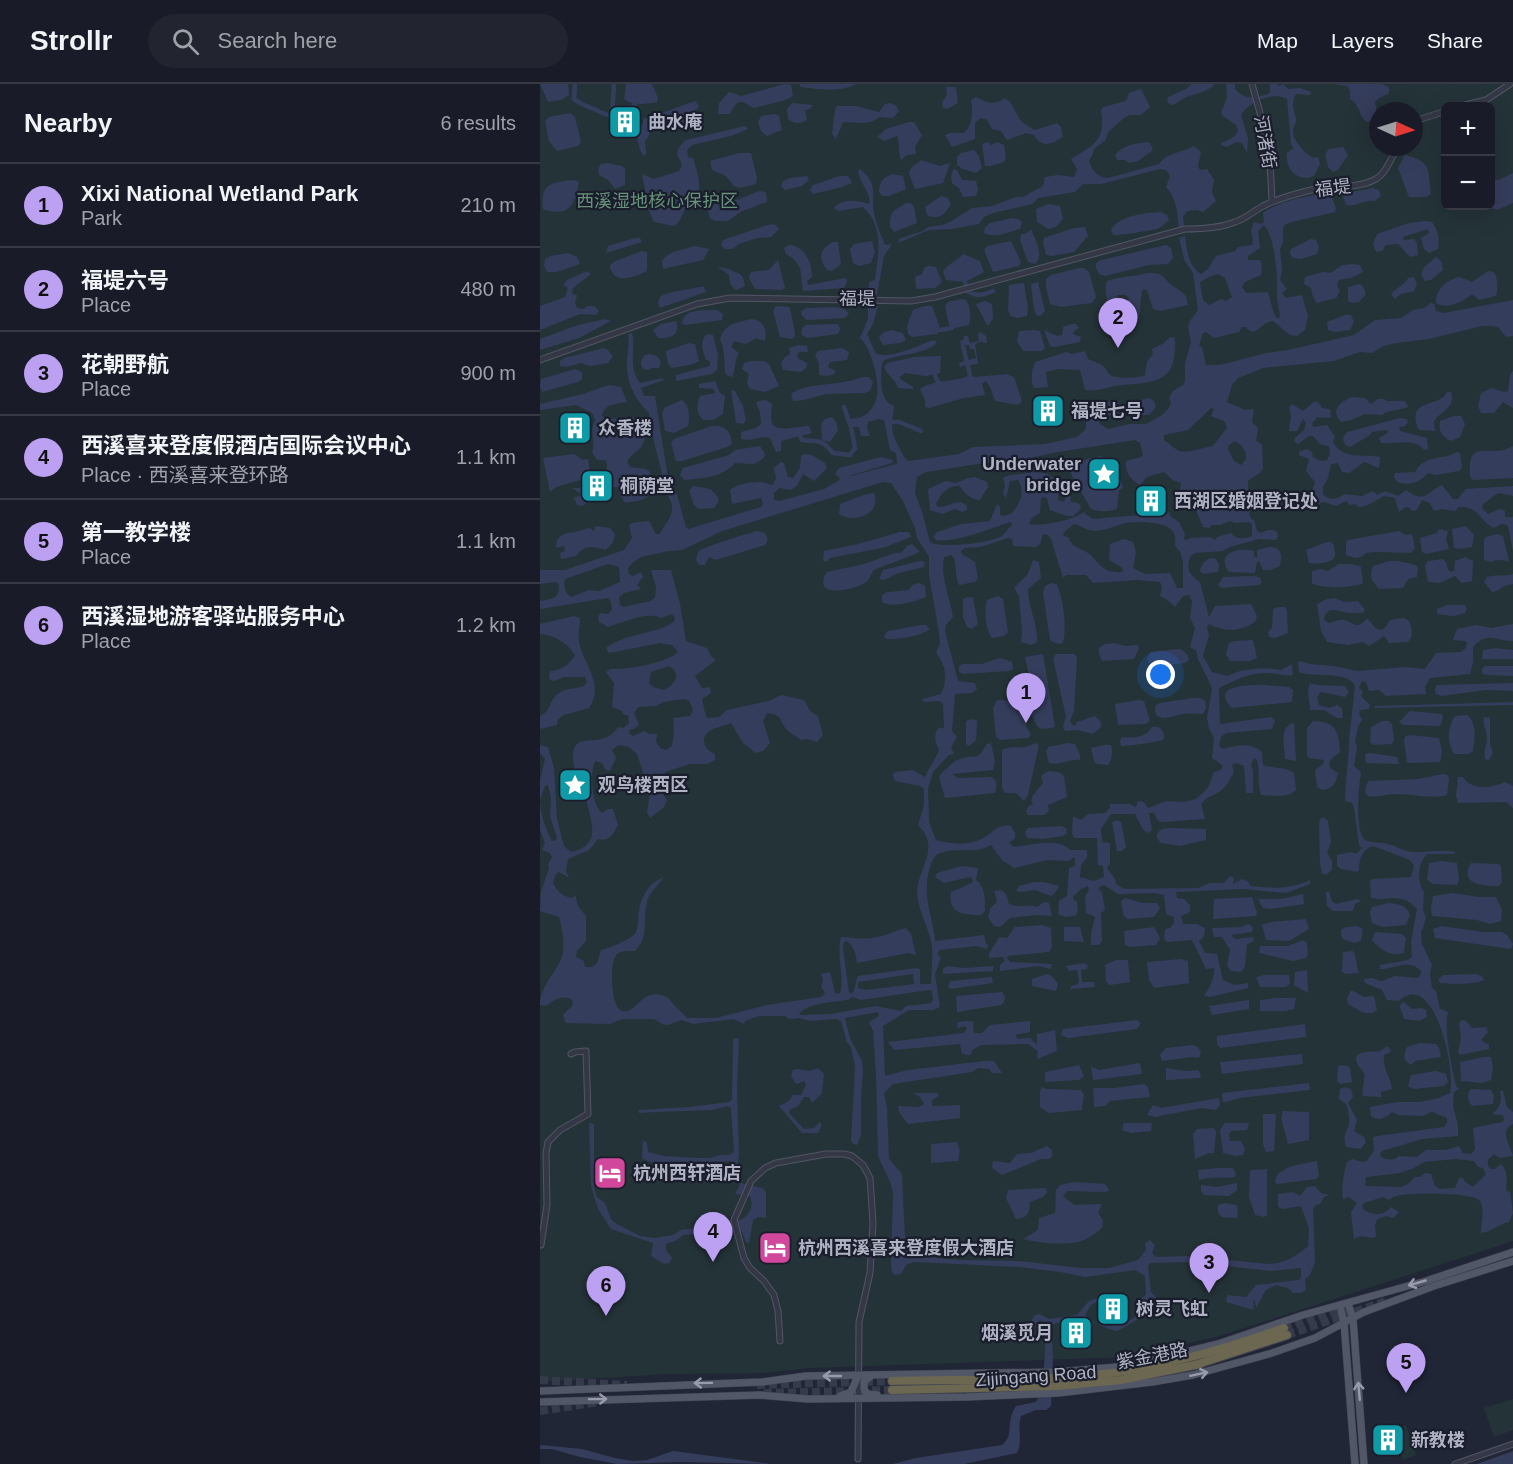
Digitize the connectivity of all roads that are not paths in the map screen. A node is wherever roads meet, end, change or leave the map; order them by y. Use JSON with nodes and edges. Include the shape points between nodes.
{"nodes":[{"id":1,"x":1252,"y":84,"type":"edge"},
{"id":2,"x":1510,"y":84,"type":"edge"},
{"id":3,"x":1478,"y":102,"type":"edge"},
{"id":4,"x":1441,"y":112,"type":"edge"},
{"id":5,"x":1423,"y":117,"type":"edge"},
{"id":6,"x":1393,"y":156,"type":"edge"},
{"id":7,"x":1272,"y":201,"type":"junction"},
{"id":8,"x":540,"y":360,"type":"edge"},
{"id":9,"x":572,"y":1052,"type":"dead end"},
{"id":10,"x":541,"y":1245,"type":"edge"},
{"id":11,"x":1513,"y":1252,"type":"edge"},
{"id":12,"x":1513,"y":1261,"type":"edge"},
{"id":13,"x":1348,"y":1304,"type":"junction"},
{"id":14,"x":1340,"y":1306,"type":"junction"},
{"id":15,"x":1353,"y":1319,"type":"junction"},
{"id":16,"x":1344,"y":1323,"type":"junction"},
{"id":17,"x":1286,"y":1332,"type":"tunnel mouth"},
{"id":18,"x":780,"y":1341,"type":"dead end"},
{"id":19,"x":1200,"y":1360,"type":"junction"},
{"id":20,"x":1129,"y":1366,"type":"junction"},
{"id":21,"x":1094,"y":1371,"type":"joint"},
{"id":22,"x":1038,"y":1375,"type":"junction"},
{"id":23,"x":858,"y":1376,"type":"junction"},
{"id":24,"x":872,"y":1376,"type":"junction"},
{"id":25,"x":1058,"y":1382,"type":"junction"},
{"id":26,"x":1132,"y":1384,"type":"junction"},
{"id":27,"x":892,"y":1385,"type":"joint"},
{"id":28,"x":1095,"y":1388,"type":"joint"},
{"id":29,"x":1038,"y":1390,"type":"junction"},
{"id":30,"x":540,"y":1391,"type":"edge"},
{"id":31,"x":786,"y":1397,"type":"junction"},
{"id":32,"x":974,"y":1397,"type":"junction"},
{"id":33,"x":858,"y":1399,"type":"junction"},
{"id":34,"x":540,"y":1402,"type":"edge"},
{"id":35,"x":1513,"y":1444,"type":"edge"},
{"id":36,"x":858,"y":1459,"type":"dead end"},
{"id":37,"x":1355,"y":1464,"type":"edge"},
{"id":38,"x":1364,"y":1464,"type":"edge"},
{"id":39,"x":1455,"y":1464,"type":"edge"}],
"edges":[{"from":1,"to":7,"type":"street","name":"河渚街","via":[[1267,138]]},
{"from":2,"to":3,"type":"street"},
{"from":4,"to":5,"type":"street"},
{"from":6,"to":7,"type":"street","name":"福堤","via":[[1377,179],[1353,187],[1309,190]]},
{"from":7,"to":8,"type":"street","name":"福堤","via":[[1237,222],[1185,229],[935,297],[911,301],[730,298],[697,304]]},
{"from":9,"to":10,"type":"street","via":[[586,1051],[588,1114],[548,1142],[547,1205]]},
{"from":11,"to":13,"type":"main road","name":"Zijingang Road","one_way":true},
{"from":12,"to":15,"type":"main road","name":"Zijingang Road","via":[[1434,1286]]},
{"from":13,"to":14,"type":"main road","name":"Zijingang Road"},
{"from":13,"to":15,"type":"main road"},
{"from":14,"to":16,"type":"main road"},
{"from":14,"to":20,"type":"main road","name":"Zijingang Road","via":[[1218,1344]]},
{"from":15,"to":16,"type":"main road","name":"Zijingang Road"},
{"from":38,"to":15,"type":"main road","one_way":true},
{"from":26,"to":16,"type":"main road","name":"Zijingang Road","one_way":true,"via":[[1194,1375],[1248,1361],[1315,1338]]},
{"from":16,"to":37,"type":"main road"},
{"from":17,"to":19,"type":"highway"},
{"from":18,"to":23,"type":"street","via":[[774,1295],[744,1258],[734,1222],[751,1181],[761,1171],[776,1163],[835,1153],[852,1156],[870,1178],[873,1223],[870,1273],[859,1322]]},
{"from":19,"to":20,"type":"highway"},
{"from":19,"to":25,"type":"highway","name":"紫金港路","via":[[1121,1380]]},
{"from":19,"to":26,"type":"highway"},
{"from":20,"to":21,"type":"main road","name":"Zijingang Road"},
{"from":21,"to":25,"type":"highway"},
{"from":22,"to":24,"type":"main road","name":"Zijingang Road"},
{"from":22,"to":25,"type":"highway"},
{"from":22,"to":27,"type":"highway","name":"Zijingang Road"},
{"from":23,"to":24,"type":"main road","name":"Zijingang Road"},
{"from":23,"to":30,"type":"main road","name":"Zijingang Road","one_way":true},
{"from":23,"to":31,"type":"main road","via":[[846,1395]]},
{"from":23,"to":33,"type":"street"},
{"from":24,"to":32,"type":"main road","via":[[863,1384],[870,1395]]},
{"from":25,"to":28,"type":"highway"},
{"from":25,"to":29,"type":"highway","name":"紫金港路"},
{"from":26,"to":28,"type":"main road","name":"Zijingang Road"},
{"from":27,"to":29,"type":"highway","name":"紫金港路"},
{"from":29,"to":32,"type":"main road","name":"Zijingang Road"},
{"from":31,"to":33,"type":"main road","name":"Zijingang Road"},
{"from":34,"to":31,"type":"main road","name":"Zijingang Road","one_way":true},
{"from":32,"to":33,"type":"main road","name":"Zijingang Road"},
{"from":33,"to":36,"type":"street"},
{"from":35,"to":39,"type":"street"}]}
